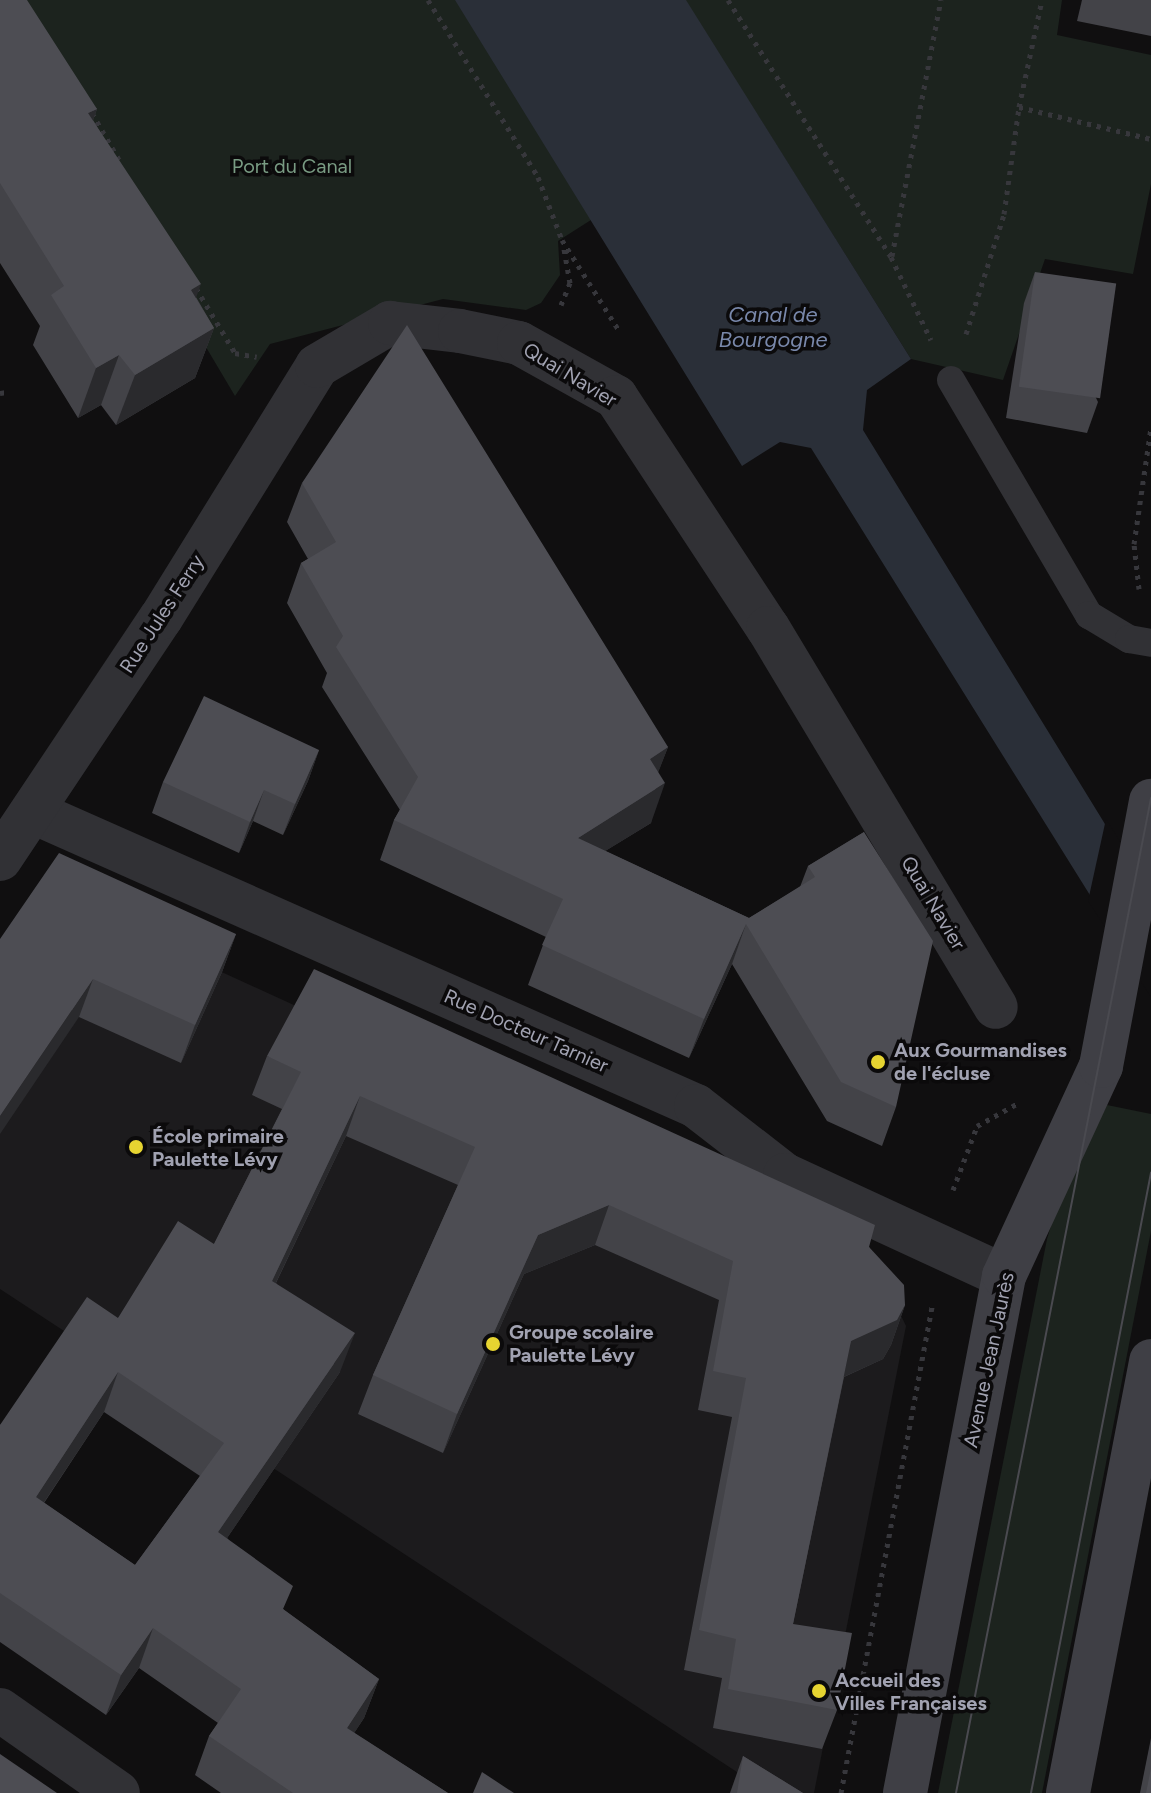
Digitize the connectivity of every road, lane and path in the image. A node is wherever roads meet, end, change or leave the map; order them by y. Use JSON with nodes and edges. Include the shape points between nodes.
{"nodes":[{"id":1,"x":428,"y":0,"type":"edge"},
{"id":2,"x":728,"y":0,"type":"edge"},
{"id":3,"x":941,"y":0,"type":"edge"},
{"id":4,"x":1042,"y":0,"type":"edge"},
{"id":5,"x":1019,"y":107,"type":"junction"},
{"id":6,"x":89,"y":109,"type":"edge"},
{"id":7,"x":1151,"y":139,"type":"edge"},
{"id":8,"x":130,"y":177,"type":"edge"},
{"id":9,"x":562,"y":240,"type":"dead end"},
{"id":10,"x":891,"y":257,"type":"junction"},
{"id":11,"x":195,"y":285,"type":"edge"},
{"id":12,"x":317,"y":366,"type":"junction"},
{"id":13,"x":951,"y":380,"type":"junction"},
{"id":14,"x":1151,"y":428,"type":"edge"},
{"id":15,"x":1148,"y":643,"type":"edge"},
{"id":16,"x":1151,"y":801,"type":"edge"},
{"id":17,"x":33,"y":812,"type":"junction"},
{"id":18,"x":0,"y":859,"type":"edge"},
{"id":19,"x":996,"y":1007,"type":"dead end"},
{"id":20,"x":1004,"y":1276,"type":"junction"},
{"id":21,"x":1151,"y":1361,"type":"edge"},
{"id":22,"x":0,"y":1710,"type":"edge"},
{"id":23,"x":118,"y":1793,"type":"edge"},
{"id":24,"x":905,"y":1793,"type":"edge"},
{"id":25,"x":1068,"y":1793,"type":"edge"}],
"edges":[{"from":1,"to":9,"type":"path","via":[[538,177]]},
{"from":2,"to":10,"type":"path"},
{"from":3,"to":10,"type":"path"},
{"from":4,"to":5,"type":"path"},
{"from":5,"to":7,"type":"path"},
{"from":5,"to":13,"type":"path","via":[[1004,214]]},
{"from":6,"to":8,"type":"path"},
{"from":10,"to":13,"type":"path"},
{"from":11,"to":12,"type":"path","via":[[235,353]]},
{"from":12,"to":17,"type":"street","name":"Rue Jules Ferry"},
{"from":12,"to":19,"type":"street","name":"Quai Navier","via":[[390,323],[519,343],[616,397],[768,628]]},
{"from":13,"to":15,"type":"lane","via":[[1089,615],[1129,639]]},
{"from":14,"to":15,"type":"path","via":[[1134,544]]},
{"from":16,"to":20,"type":"main road","name":"Avenue Jean Jaurès","via":[[1101,1066]]},
{"from":17,"to":18,"type":"street","name":"Rue Jules Ferry"},
{"from":17,"to":20,"type":"street","name":"Rue Docteur Tarnier","via":[[696,1106],[785,1175]]},
{"from":20,"to":24,"type":"main road","name":"Avenue Jean Jaurès"},
{"from":21,"to":25,"type":"main road"},
{"from":22,"to":23,"type":"street"}]}
